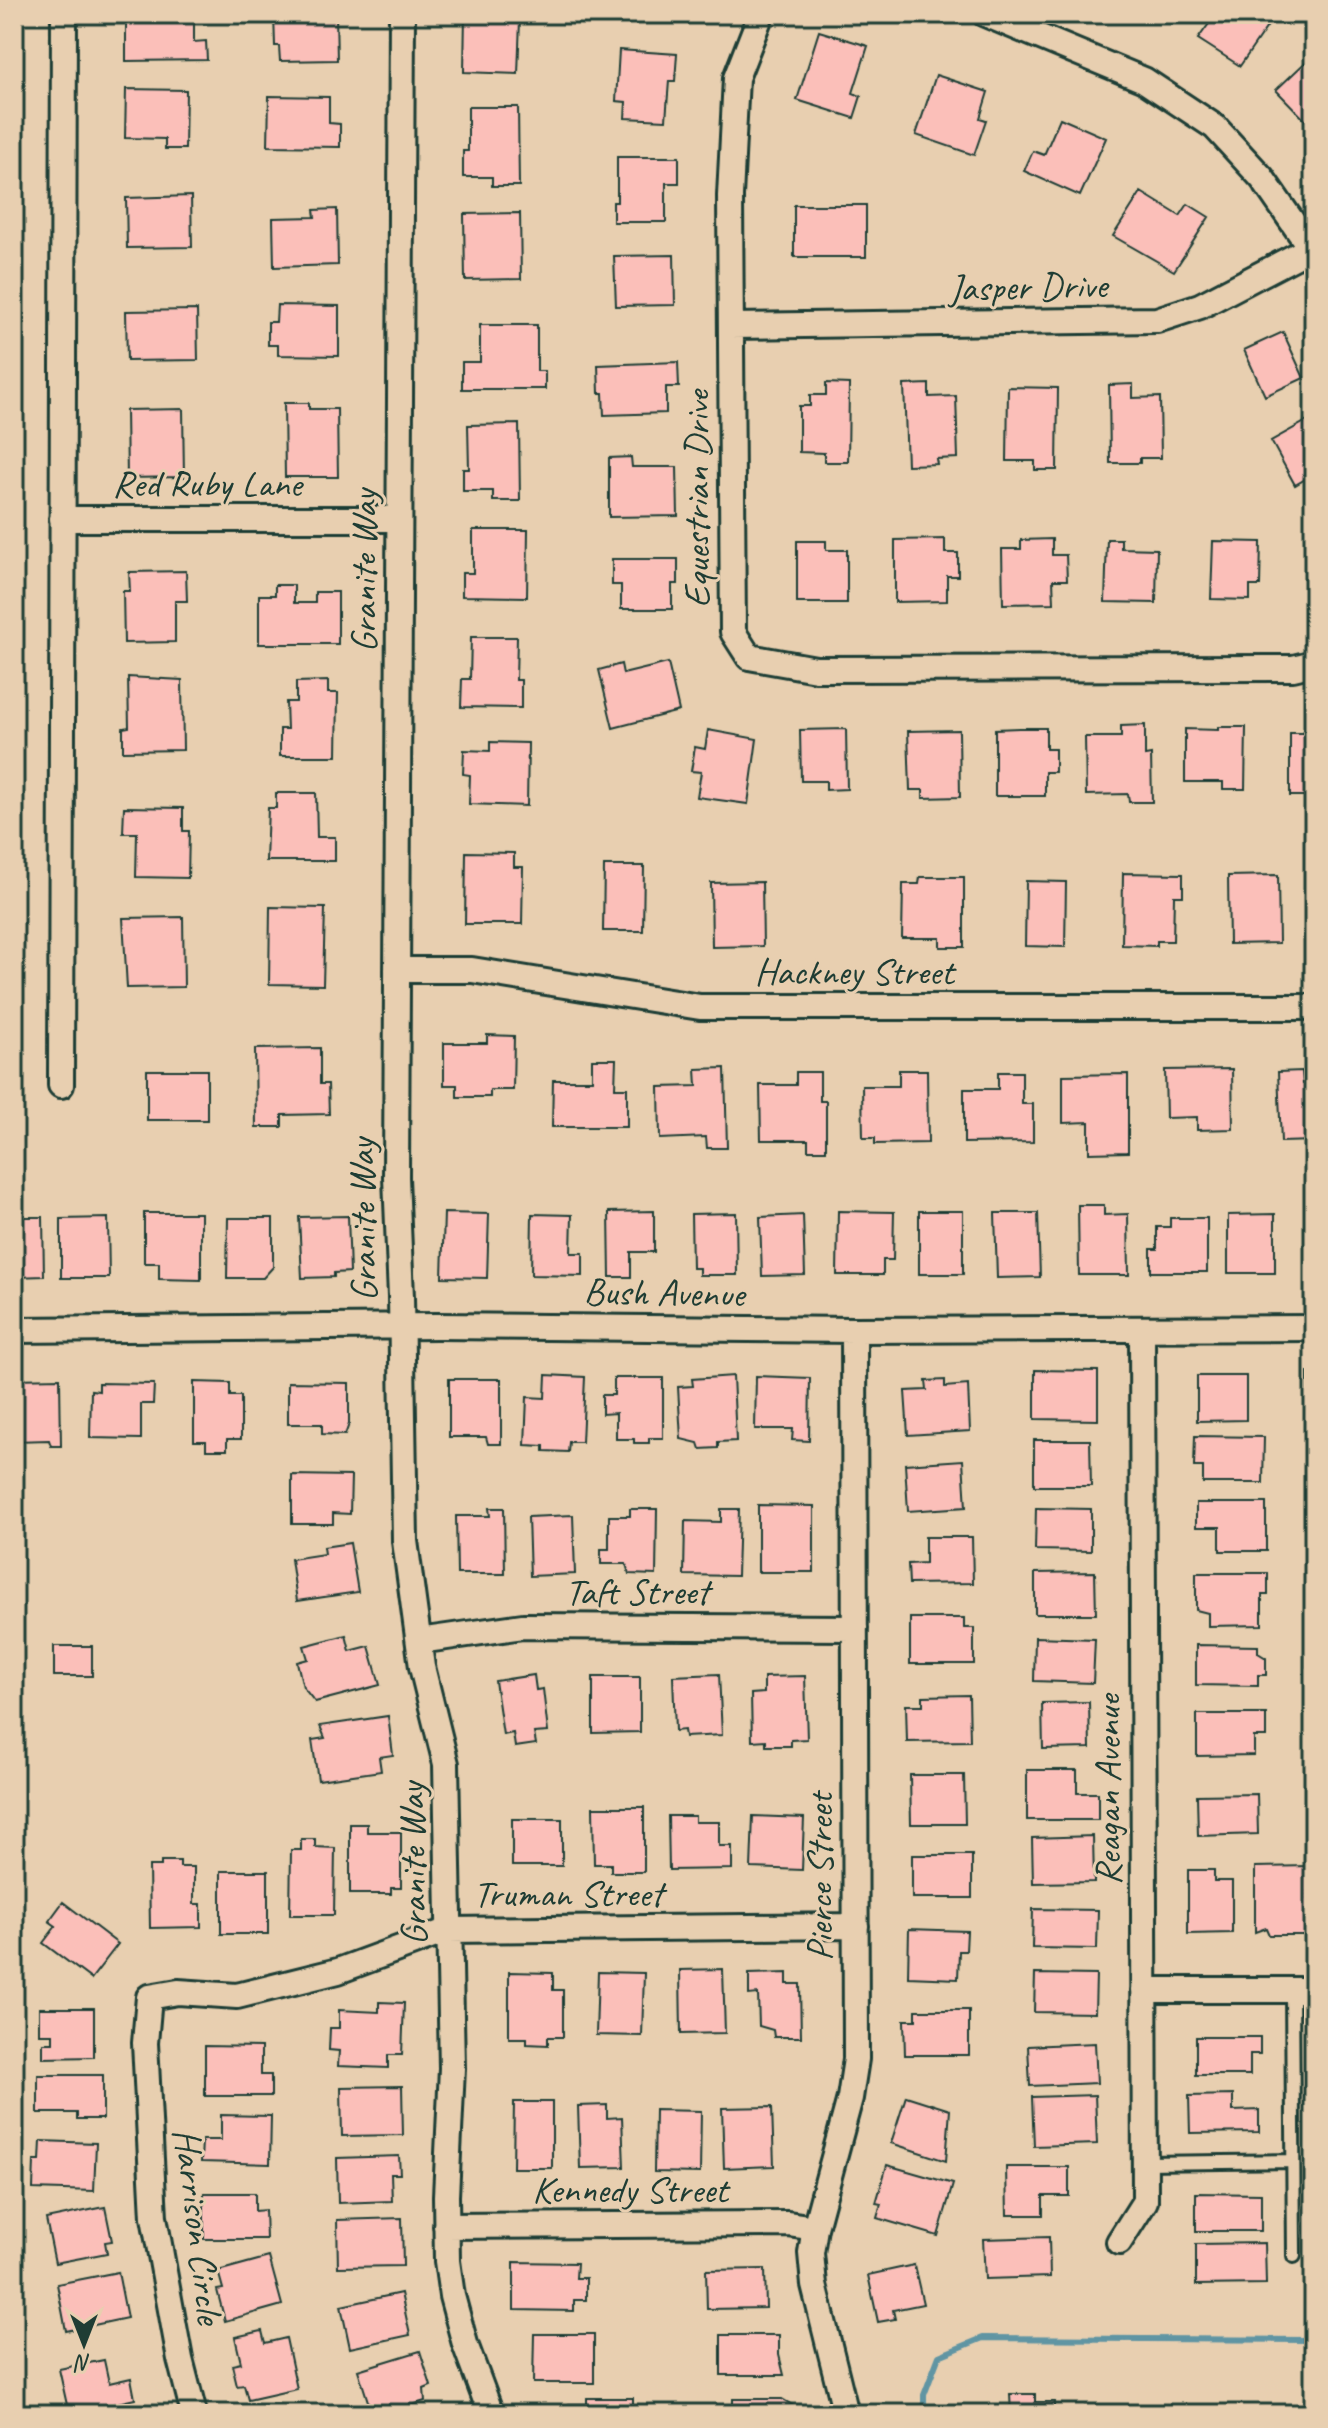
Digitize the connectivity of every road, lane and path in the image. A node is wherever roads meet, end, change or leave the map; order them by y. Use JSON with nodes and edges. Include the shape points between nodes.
{"nodes":[{"id":1,"x":64,"y":14,"type":"edge"},
{"id":2,"x":402,"y":14,"type":"edge"},
{"id":3,"x":761,"y":14,"type":"edge"},
{"id":4,"x":985,"y":14,"type":"edge"},
{"id":5,"x":1312,"y":251,"type":"edge"},
{"id":6,"x":731,"y":326,"type":"junction"},
{"id":7,"x":62,"y":519,"type":"junction"},
{"id":8,"x":399,"y":519,"type":"junction"},
{"id":9,"x":1314,"y":663,"type":"edge"},
{"id":10,"x":397,"y":970,"type":"junction"},
{"id":11,"x":1314,"y":1007,"type":"edge"},
{"id":12,"x":61,"y":1085,"type":"dead end"},
{"id":13,"x":401,"y":1327,"type":"junction"},
{"id":14,"x":1314,"y":1328,"type":"edge"},
{"id":15,"x":14,"y":1330,"type":"edge"},
{"id":16,"x":854,"y":1330,"type":"junction"},
{"id":17,"x":1142,"y":1330,"type":"junction"},
{"id":18,"x":855,"y":1628,"type":"junction"},
{"id":19,"x":419,"y":1641,"type":"junction"},
{"id":20,"x":856,"y":1926,"type":"junction"},
{"id":21,"x":449,"y":1930,"type":"junction"},
{"id":22,"x":1144,"y":1990,"type":"junction"},
{"id":23,"x":1303,"y":1990,"type":"edge"},
{"id":24,"x":149,"y":1997,"type":"joint"},
{"id":25,"x":1293,"y":2161,"type":"junction"},
{"id":26,"x":1145,"y":2163,"type":"junction"},
{"id":27,"x":446,"y":2226,"type":"junction"},
{"id":28,"x":815,"y":2228,"type":"junction"},
{"id":29,"x":1119,"y":2242,"type":"dead end"},
{"id":30,"x":1294,"y":2256,"type":"dead end"},
{"id":31,"x":194,"y":2414,"type":"edge"},
{"id":32,"x":491,"y":2414,"type":"edge"},
{"id":33,"x":846,"y":2414,"type":"edge"}],
"edges":[{"from":1,"to":7,"type":"street"},
{"from":2,"to":8,"type":"street","name":"Granite Way"},
{"from":3,"to":6,"type":"street","name":"Equestrian Drive","via":[[736,78]]},
{"from":4,"to":5,"type":"street","via":[[1144,80],[1215,127],[1262,178]]},
{"from":5,"to":6,"type":"street","name":"Jasper Drive","via":[[1200,306],[1157,320]]},
{"from":6,"to":9,"type":"street","name":"Equestrian Drive","via":[[733,632],[749,657],[816,669],[1293,668]]},
{"from":7,"to":8,"type":"street","name":"Red Ruby Lane"},
{"from":7,"to":12,"type":"street"},
{"from":8,"to":10,"type":"street","name":"Granite Way"},
{"from":10,"to":11,"type":"street","name":"Hackney Street","via":[[472,970],[700,1007]]},
{"from":10,"to":13,"type":"street","name":"Granite Way"},
{"from":13,"to":15,"type":"street","name":"Bush Avenue"},
{"from":13,"to":16,"type":"street","name":"Bush Avenue"},
{"from":13,"to":19,"type":"street","name":"Granite Way","via":[[405,1541]]},
{"from":14,"to":17,"type":"street","name":"Bush Avenue"},
{"from":16,"to":17,"type":"street","name":"Bush Avenue"},
{"from":16,"to":18,"type":"street","name":"Pierce Street"},
{"from":17,"to":22,"type":"street","name":"Reagan Avenue"},
{"from":18,"to":19,"type":"street","name":"Taft Street","via":[[523,1626]]},
{"from":18,"to":20,"type":"street","name":"Pierce Street"},
{"from":19,"to":21,"type":"street","name":"Granite Way","via":[[446,1764]]},
{"from":20,"to":21,"type":"street","name":"Truman Street"},
{"from":20,"to":28,"type":"street","name":"Pierce Street","via":[[856,2059]]},
{"from":21,"to":24,"type":"street","name":"Truman Street","via":[[338,1971],[237,1996],[178,1992]]},
{"from":21,"to":27,"type":"street","name":"Granite Way","via":[[452,2068]]},
{"from":22,"to":23,"type":"street"},
{"from":22,"to":26,"type":"street","name":"Reagan Avenue"},
{"from":23,"to":25,"type":"lane"},
{"from":24,"to":31,"type":"street","name":"Harrison Circle","via":[[145,2043],[154,2217]]},
{"from":25,"to":26,"type":"lane"},
{"from":25,"to":30,"type":"lane"},
{"from":26,"to":29,"type":"street","name":"Reagan Avenue","via":[[1145,2201]]},
{"from":27,"to":28,"type":"street","name":"Kennedy Street"},
{"from":27,"to":32,"type":"street","name":"Granite Way","via":[[452,2296]]},
{"from":28,"to":33,"type":"street","name":"Pierce Street","via":[[814,2285]]}]}
